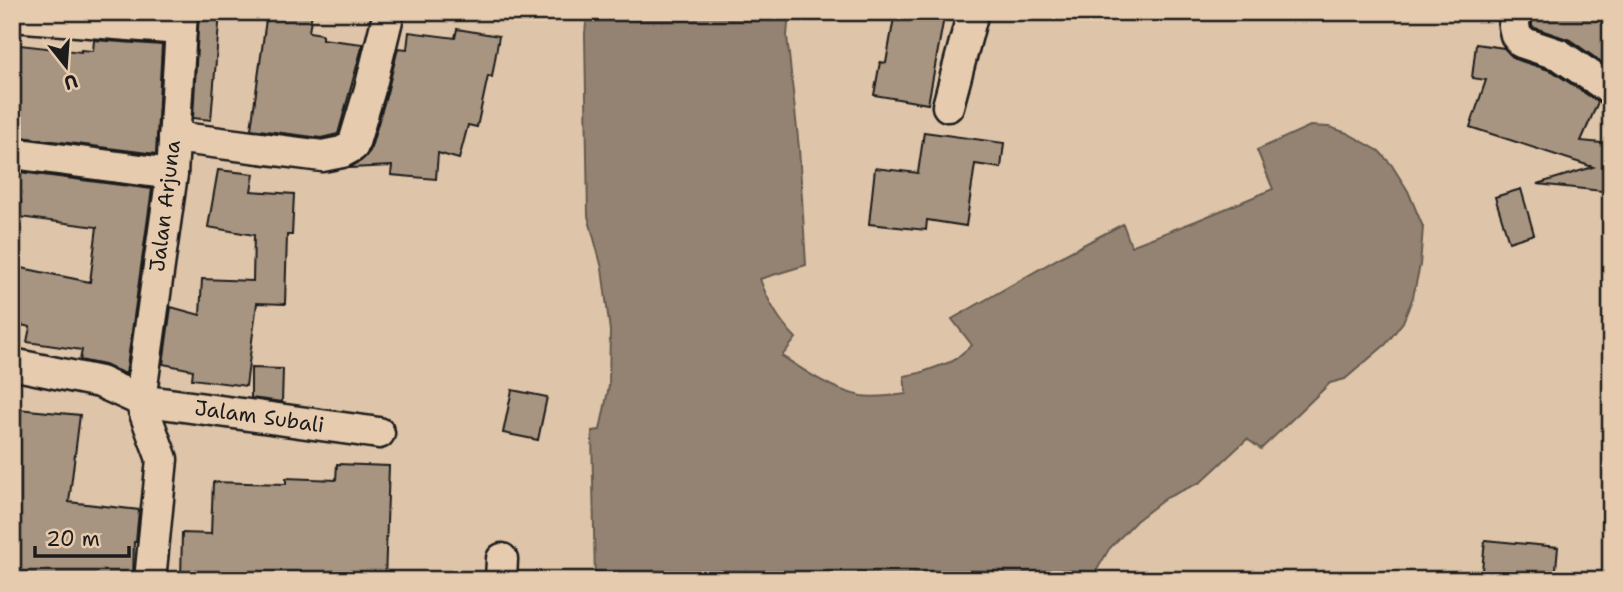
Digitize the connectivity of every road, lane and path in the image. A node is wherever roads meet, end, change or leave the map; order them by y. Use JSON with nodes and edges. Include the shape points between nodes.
{"nodes":[{"id":1,"x":389,"y":12,"type":"edge"},
{"id":2,"x":973,"y":12,"type":"edge"},
{"id":3,"x":1515,"y":12,"type":"edge"},
{"id":4,"x":12,"y":16,"type":"edge"},
{"id":5,"x":181,"y":20,"type":"edge"},
{"id":6,"x":1611,"y":90,"type":"edge"},
{"id":7,"x":948,"y":106,"type":"dead end"},
{"id":8,"x":174,"y":137,"type":"junction"},
{"id":9,"x":12,"y":153,"type":"edge"},
{"id":10,"x":172,"y":174,"type":"junction"},
{"id":11,"x":12,"y":364,"type":"edge"},
{"id":12,"x":140,"y":400,"type":"junction"},
{"id":13,"x":379,"y":433,"type":"dead end"},
{"id":14,"x":150,"y":580,"type":"edge"}],
"edges":[{"from":1,"to":8,"type":"street","via":[[353,146],[322,156]]},
{"from":2,"to":7,"type":"street"},
{"from":3,"to":6,"type":"street","via":[[1514,26],[1521,42],[1560,55]]},
{"from":4,"to":5,"type":"street"},
{"from":5,"to":8,"type":"street","name":"Jalan Arjuna"},
{"from":8,"to":10,"type":"street","name":"Jalan Arjuna"},
{"from":9,"to":10,"type":"street"},
{"from":10,"to":12,"type":"street","name":"Jalan Arjuna"},
{"from":11,"to":12,"type":"street","name":"Jalam Subali","via":[[100,382]]},
{"from":12,"to":13,"type":"street","name":"Jalam Subali"},
{"from":12,"to":14,"type":"street","via":[[162,458]]}]}
